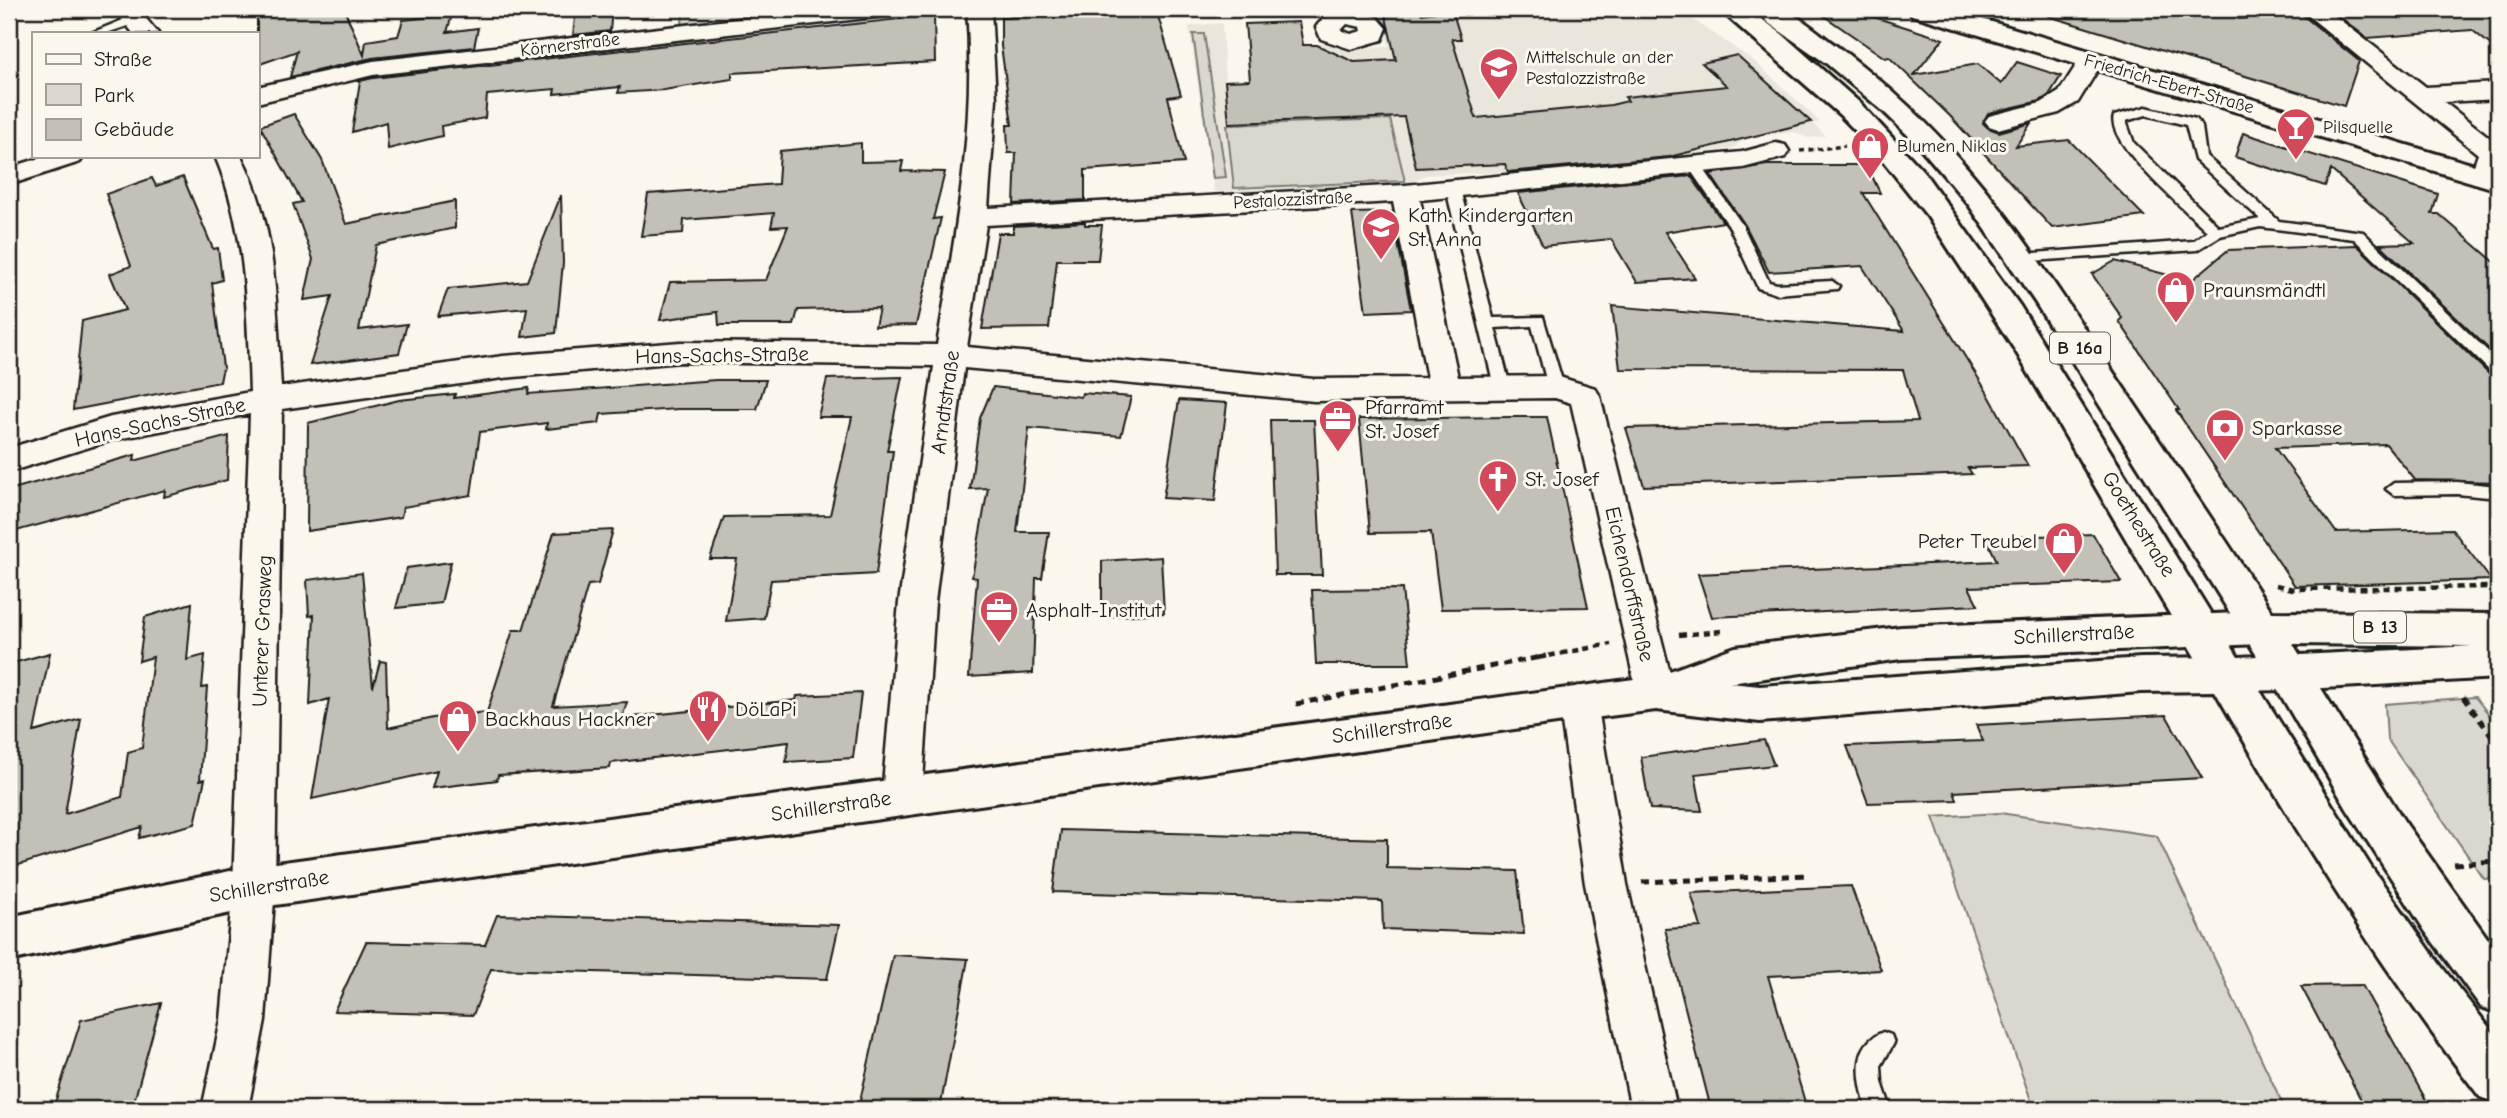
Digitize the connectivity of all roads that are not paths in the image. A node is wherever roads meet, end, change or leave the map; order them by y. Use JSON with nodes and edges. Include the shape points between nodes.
{"nodes":[{"id":1,"x":654,"y":9,"type":"edge"},
{"id":2,"x":886,"y":9,"type":"edge"},
{"id":3,"x":979,"y":9,"type":"edge"},
{"id":4,"x":1732,"y":9,"type":"edge"},
{"id":5,"x":1766,"y":9,"type":"edge"},
{"id":6,"x":1922,"y":9,"type":"edge"},
{"id":7,"x":2312,"y":9,"type":"edge"},
{"id":8,"x":136,"y":20,"type":"edge"},
{"id":9,"x":100,"y":32,"type":"edge"},
{"id":10,"x":653,"y":35,"type":"junction"},
{"id":11,"x":2091,"y":61,"type":"junction"},
{"id":12,"x":2498,"y":91,"type":"edge"},
{"id":13,"x":259,"y":95,"type":"edge"},
{"id":14,"x":2424,"y":95,"type":"junction"},
{"id":15,"x":1998,"y":121,"type":"dead end"},
{"id":16,"x":1776,"y":151,"type":"dead end"},
{"id":17,"x":65,"y":158,"type":"edge"},
{"id":18,"x":229,"y":158,"type":"edge"},
{"id":19,"x":1694,"y":165,"type":"junction"},
{"id":20,"x":9,"y":177,"type":"edge"},
{"id":21,"x":2491,"y":179,"type":"edge"},
{"id":22,"x":1453,"y":190,"type":"junction"},
{"id":23,"x":1405,"y":193,"type":"junction"},
{"id":24,"x":975,"y":218,"type":"junction"},
{"id":25,"x":2274,"y":225,"type":"junction"},
{"id":26,"x":2216,"y":232,"type":"junction"},
{"id":27,"x":2022,"y":259,"type":"junction"},
{"id":28,"x":1832,"y":286,"type":"dead end"},
{"id":29,"x":1487,"y":323,"type":"junction"},
{"id":30,"x":951,"y":356,"type":"junction"},
{"id":31,"x":2498,"y":370,"type":"edge"},
{"id":32,"x":1444,"y":386,"type":"junction"},
{"id":33,"x":1502,"y":386,"type":"junction"},
{"id":34,"x":1556,"y":387,"type":"junction"},
{"id":35,"x":266,"y":400,"type":"junction"},
{"id":36,"x":9,"y":460,"type":"edge"},
{"id":37,"x":2394,"y":489,"type":"dead end"},
{"id":38,"x":2498,"y":492,"type":"edge"},
{"id":39,"x":2261,"y":628,"type":"junction"},
{"id":40,"x":2202,"y":630,"type":"junction"},
{"id":41,"x":2498,"y":630,"type":"edge"},
{"id":42,"x":2498,"y":661,"type":"edge"},
{"id":43,"x":2288,"y":673,"type":"junction"},
{"id":44,"x":2227,"y":674,"type":"junction"},
{"id":45,"x":1656,"y":694,"type":"junction"},
{"id":46,"x":1578,"y":702,"type":"junction"},
{"id":47,"x":902,"y":796,"type":"junction"},
{"id":48,"x":254,"y":887,"type":"junction"},
{"id":49,"x":9,"y":939,"type":"edge"},
{"id":50,"x":2498,"y":989,"type":"edge"},
{"id":51,"x":1883,"y":1043,"type":"dead end"},
{"id":52,"x":2498,"y":1079,"type":"edge"},
{"id":53,"x":225,"y":1109,"type":"edge"},
{"id":54,"x":1654,"y":1109,"type":"edge"},
{"id":55,"x":1879,"y":1109,"type":"edge"}],
"edges":[{"from":1,"to":10,"type":"street"},
{"from":2,"to":10,"type":"street","name":"Körnerstraße"},
{"from":3,"to":24,"type":"street","name":"Arndtstraße","via":[[984,134]]},
{"from":4,"to":40,"type":"main road","name":"Goethestraße","number":"B 16a","via":[[1850,109],[1947,222],[1990,282]]},
{"from":5,"to":27,"type":"main road","number":"B 16a","via":[[1843,61],[1929,140]]},
{"from":6,"to":11,"type":"main road","name":"Friedrich-Ebert-Straße"},
{"from":7,"to":14,"type":"street"},
{"from":8,"to":9,"type":"lane"},
{"from":10,"to":13,"type":"street","name":"Körnerstraße","via":[[373,68]]},
{"from":11,"to":15,"type":"street","via":[[2069,97],[2050,108]]},
{"from":11,"to":21,"type":"main road","name":"Friedrich-Ebert-Straße"},
{"from":12,"to":14,"type":"street"},
{"from":14,"to":21,"type":"street","via":[[2492,152]]},
{"from":16,"to":19,"type":"street","name":"Pestalozzistraße"},
{"from":17,"to":20,"type":"street"},
{"from":18,"to":35,"type":"street","name":"Unterer Grasweg","via":[[239,178],[259,262]]},
{"from":19,"to":22,"type":"street","name":"Pestalozzistraße"},
{"from":19,"to":28,"type":"lane","via":[[1736,226],[1763,285],[1777,289]]},
{"from":22,"to":23,"type":"street","name":"Pestalozzistraße"},
{"from":22,"to":29,"type":"lane"},
{"from":23,"to":24,"type":"street","name":"Pestalozzistraße"},
{"from":23,"to":32,"type":"street"},
{"from":24,"to":30,"type":"street","name":"Arndtstraße"},
{"from":25,"to":26,"type":"lane","via":[[2260,223]]},
{"from":25,"to":26,"type":"lane","via":[[2200,157],[2192,122],[2146,111],[2119,119],[2128,145]]},
{"from":25,"to":31,"type":"lane","via":[[2358,235]]},
{"from":26,"to":27,"type":"lane","via":[[2197,245]]},
{"from":27,"to":39,"type":"main road","number":"B 16a"},
{"from":29,"to":33,"type":"lane"},
{"from":29,"to":34,"type":"lane","via":[[1538,321]]},
{"from":30,"to":32,"type":"street","name":"Hans-Sachs-Straße","via":[[1314,390]]},
{"from":30,"to":35,"type":"street","name":"Hans-Sachs-Straße","via":[[681,352],[503,367]]},
{"from":30,"to":47,"type":"street","name":"Arndtstraße","via":[[920,577]]},
{"from":32,"to":33,"type":"street","name":"Eichendorffstraße"},
{"from":33,"to":34,"type":"street","name":"Eichendorffstraße"},
{"from":34,"to":45,"type":"street","name":"Eichendorffstraße","via":[[1584,396],[1588,407]]},
{"from":35,"to":36,"type":"street","name":"Hans-Sachs-Straße","via":[[111,429]]},
{"from":35,"to":48,"type":"street","name":"Unterer Grasweg"},
{"from":37,"to":38,"type":"lane"},
{"from":39,"to":40,"type":"main road","name":"Schillerstraße"},
{"from":39,"to":41,"type":"main road","name":"Schillerstraße","number":"B 13"},
{"from":39,"to":43,"type":"main road","number":"B 16a"},
{"from":40,"to":44,"type":"main road","name":"Goethestraße"},
{"from":40,"to":45,"type":"main road","name":"Schillerstraße","via":[[1901,643],[1735,664]]},
{"from":42,"to":43,"type":"main road","name":"Schillerstraße","number":"B 13"},
{"from":43,"to":44,"type":"main road","name":"Schillerstraße","number":"B 13"},
{"from":43,"to":50,"type":"main road","via":[[2386,830]]},
{"from":44,"to":45,"type":"main road","name":"Schillerstraße","via":[[2141,675],[1760,704]]},
{"from":44,"to":52,"type":"main road","name":"Goethestraße","via":[[2379,921]]},
{"from":45,"to":46,"type":"main road","name":"Schillerstraße"},
{"from":46,"to":47,"type":"main road","name":"Schillerstraße"},
{"from":46,"to":54,"type":"street","via":[[1606,884]]},
{"from":47,"to":48,"type":"main road","name":"Schillerstraße"},
{"from":48,"to":49,"type":"main road","name":"Schillerstraße"},
{"from":48,"to":53,"type":"street","name":"Unterer Grasweg","via":[[243,1020]]},
{"from":51,"to":55,"type":"lane","via":[[1871,1055],[1869,1078]]}]}
